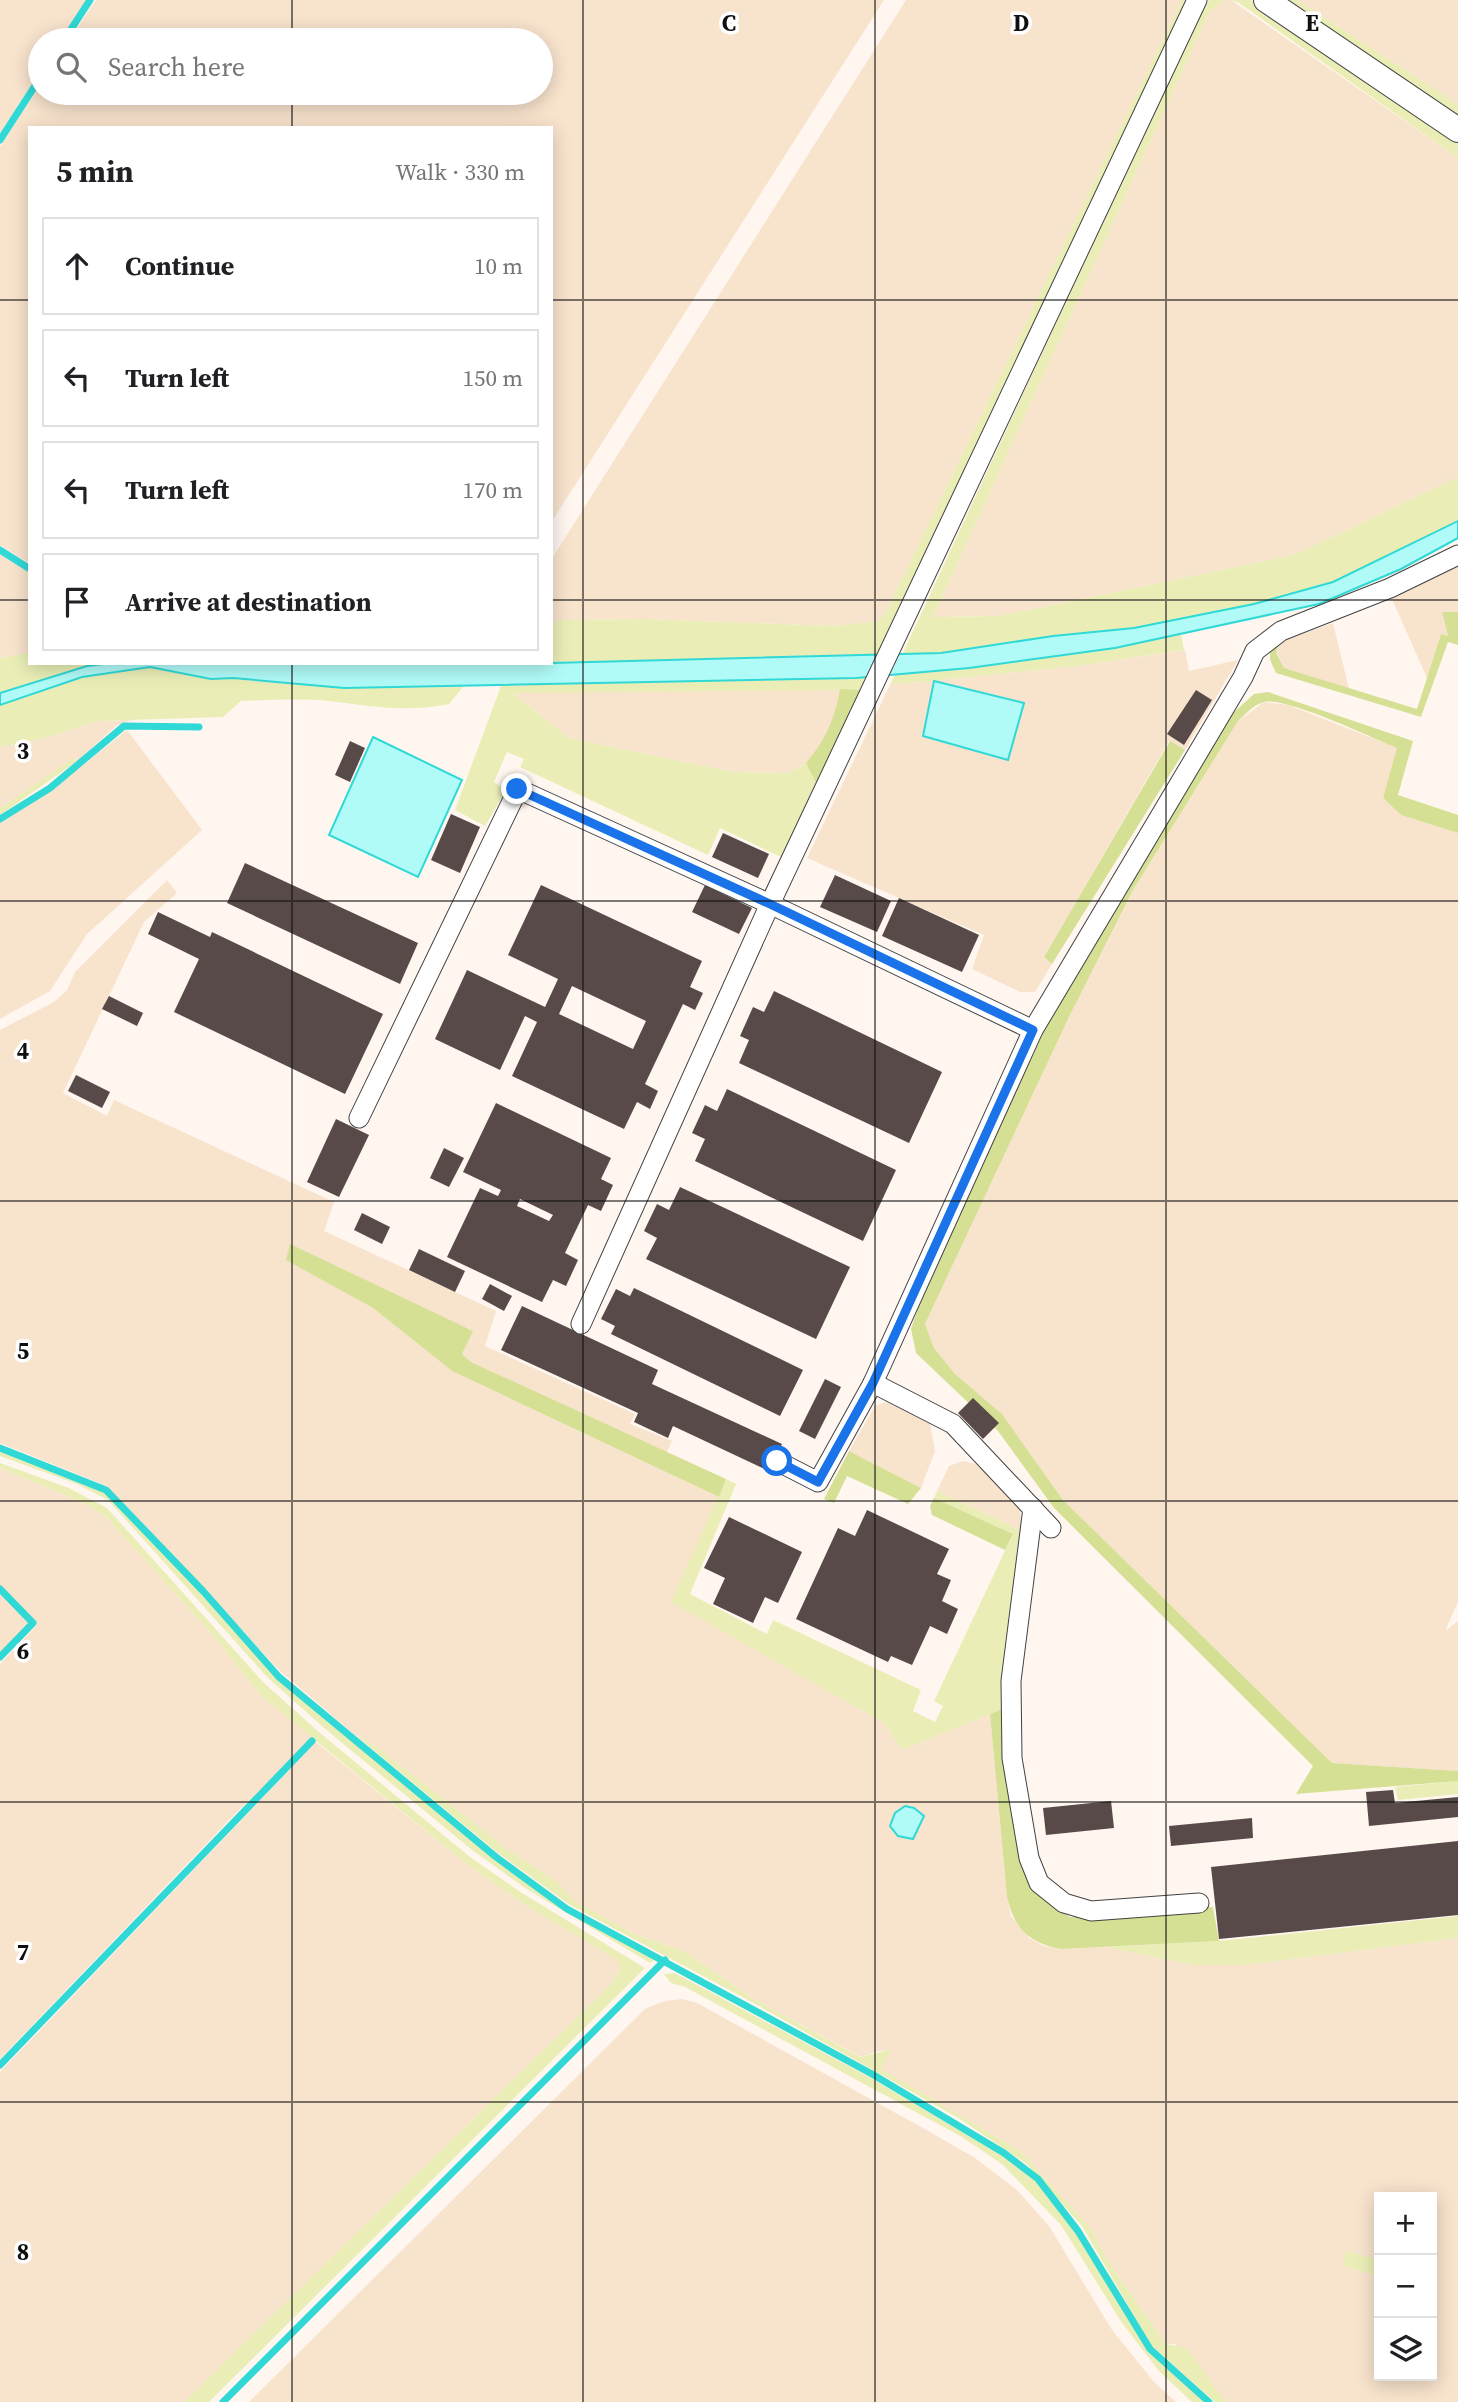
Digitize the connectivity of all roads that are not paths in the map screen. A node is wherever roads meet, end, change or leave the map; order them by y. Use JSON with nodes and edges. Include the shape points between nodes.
{"nodes":[{"id":1,"x":1197,"y":0,"type":"edge"},
{"id":2,"x":1266,"y":0,"type":"edge"},
{"id":3,"x":1458,"y":130,"type":"edge"},
{"id":4,"x":1458,"y":555,"type":"edge"},
{"id":5,"x":770,"y":904,"type":"junction"},
{"id":6,"x":1033,"y":1030,"type":"junction"},
{"id":7,"x":359,"y":1118,"type":"dead end"},
{"id":8,"x":581,"y":1324,"type":"dead end"},
{"id":9,"x":873,"y":1383,"type":"junction"},
{"id":10,"x":777,"y":1461,"type":"dead end"},
{"id":11,"x":1033,"y":1508,"type":"junction"},
{"id":12,"x":1051,"y":1528,"type":"dead end"},
{"id":13,"x":1199,"y":1903,"type":"dead end"}],
"edges":[{"from":1,"to":5,"type":"street"},
{"from":2,"to":3,"type":"street"},
{"from":4,"to":6,"type":"street","via":[[1281,631],[1255,651]]},
{"from":5,"to":6,"type":"street"},
{"from":5,"to":7,"type":"street","via":[[517,789]]},
{"from":5,"to":8,"type":"street"},
{"from":6,"to":9,"type":"street"},
{"from":9,"to":10,"type":"street","via":[[818,1482]]},
{"from":9,"to":11,"type":"street","via":[[953,1424]]},
{"from":11,"to":12,"type":"street"},
{"from":11,"to":13,"type":"street","via":[[1016,1627],[1011,1707],[1012,1758],[1029,1858],[1039,1884],[1064,1903],[1091,1910]]}]}
